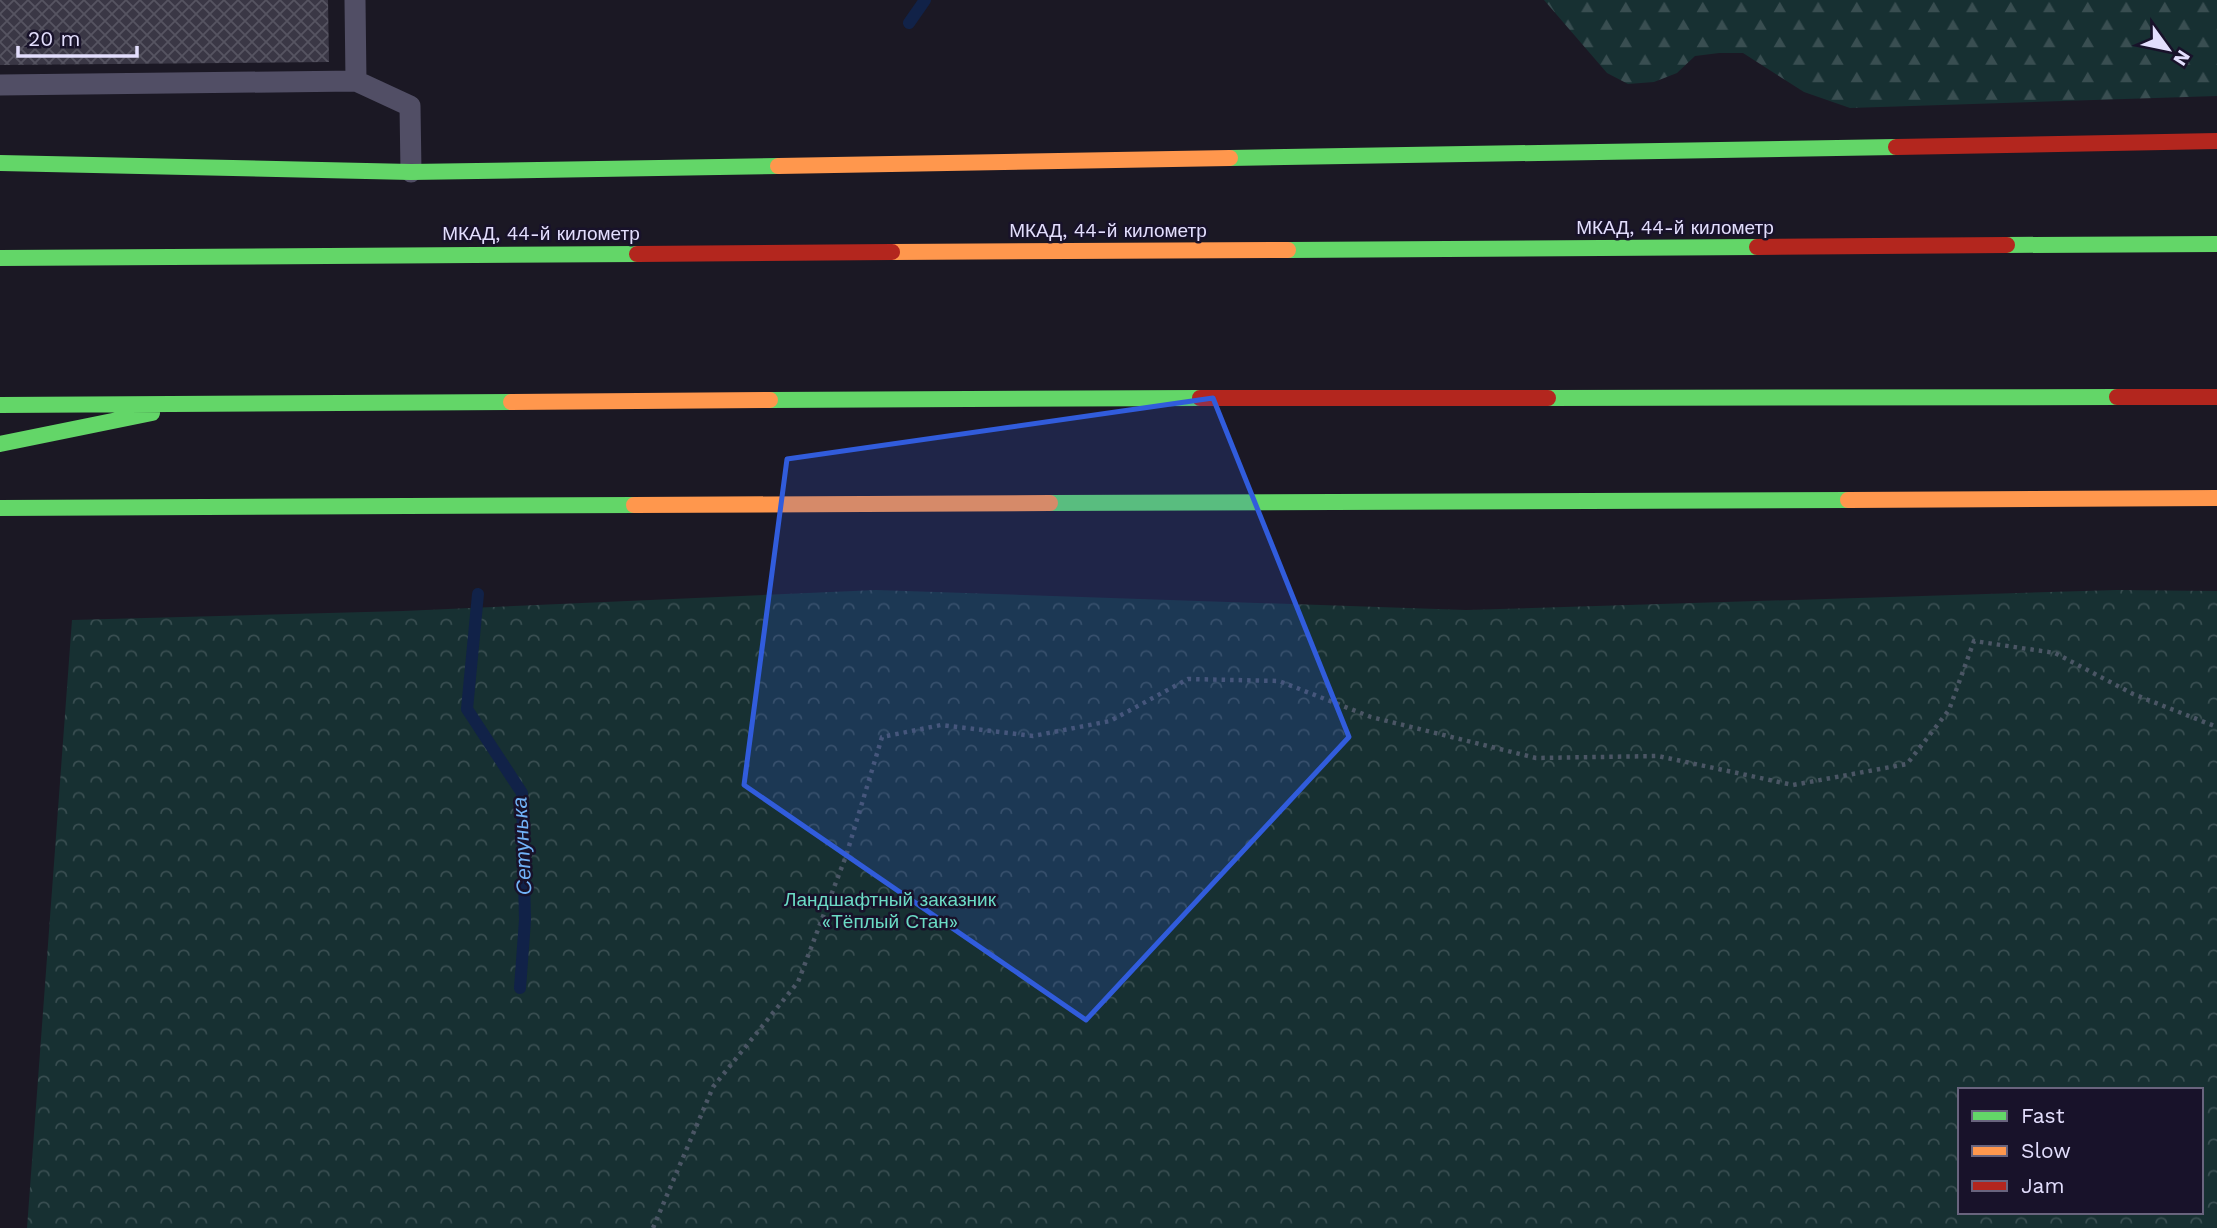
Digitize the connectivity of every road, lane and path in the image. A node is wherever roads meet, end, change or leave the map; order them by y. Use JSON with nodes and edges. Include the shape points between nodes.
{"nodes":[{"id":1,"x":355,"y":0,"type":"edge"},
{"id":2,"x":356,"y":81,"type":"junction"},
{"id":3,"x":0,"y":85,"type":"edge"},
{"id":4,"x":2217,"y":141,"type":"edge"},
{"id":5,"x":0,"y":163,"type":"edge"},
{"id":6,"x":411,"y":172,"type":"junction"},
{"id":7,"x":2217,"y":244,"type":"edge"},
{"id":8,"x":0,"y":258,"type":"edge"},
{"id":9,"x":2217,"y":397,"type":"edge"},
{"id":10,"x":200,"y":403,"type":"junction"},
{"id":11,"x":0,"y":405,"type":"edge"},
{"id":12,"x":0,"y":444,"type":"edge"},
{"id":13,"x":2217,"y":498,"type":"edge"},
{"id":14,"x":0,"y":508,"type":"edge"},
{"id":15,"x":2217,"y":727,"type":"edge"},
{"id":16,"x":653,"y":1228,"type":"edge"}],
"edges":[{"from":1,"to":2,"type":"lane"},
{"from":2,"to":3,"type":"lane"},
{"from":2,"to":6,"type":"lane","via":[[410,106]]},
{"from":4,"to":6,"type":"main road"},
{"from":5,"to":6,"type":"main road"},
{"from":7,"to":8,"type":"main road","name":"МКАД, 44-й километр"},
{"from":9,"to":10,"type":"main road"},
{"from":10,"to":11,"type":"main road"},
{"from":10,"to":12,"type":"main road"},
{"from":13,"to":14,"type":"main road"},
{"from":15,"to":16,"type":"path","via":[[2133,694],[2055,653],[1974,641],[1949,710],[1907,764],[1793,785],[1658,756],[1536,758],[1371,717],[1279,681],[1188,679],[1110,721],[1033,736],[941,725],[882,737],[846,856],[798,982],[713,1087]]}]}
